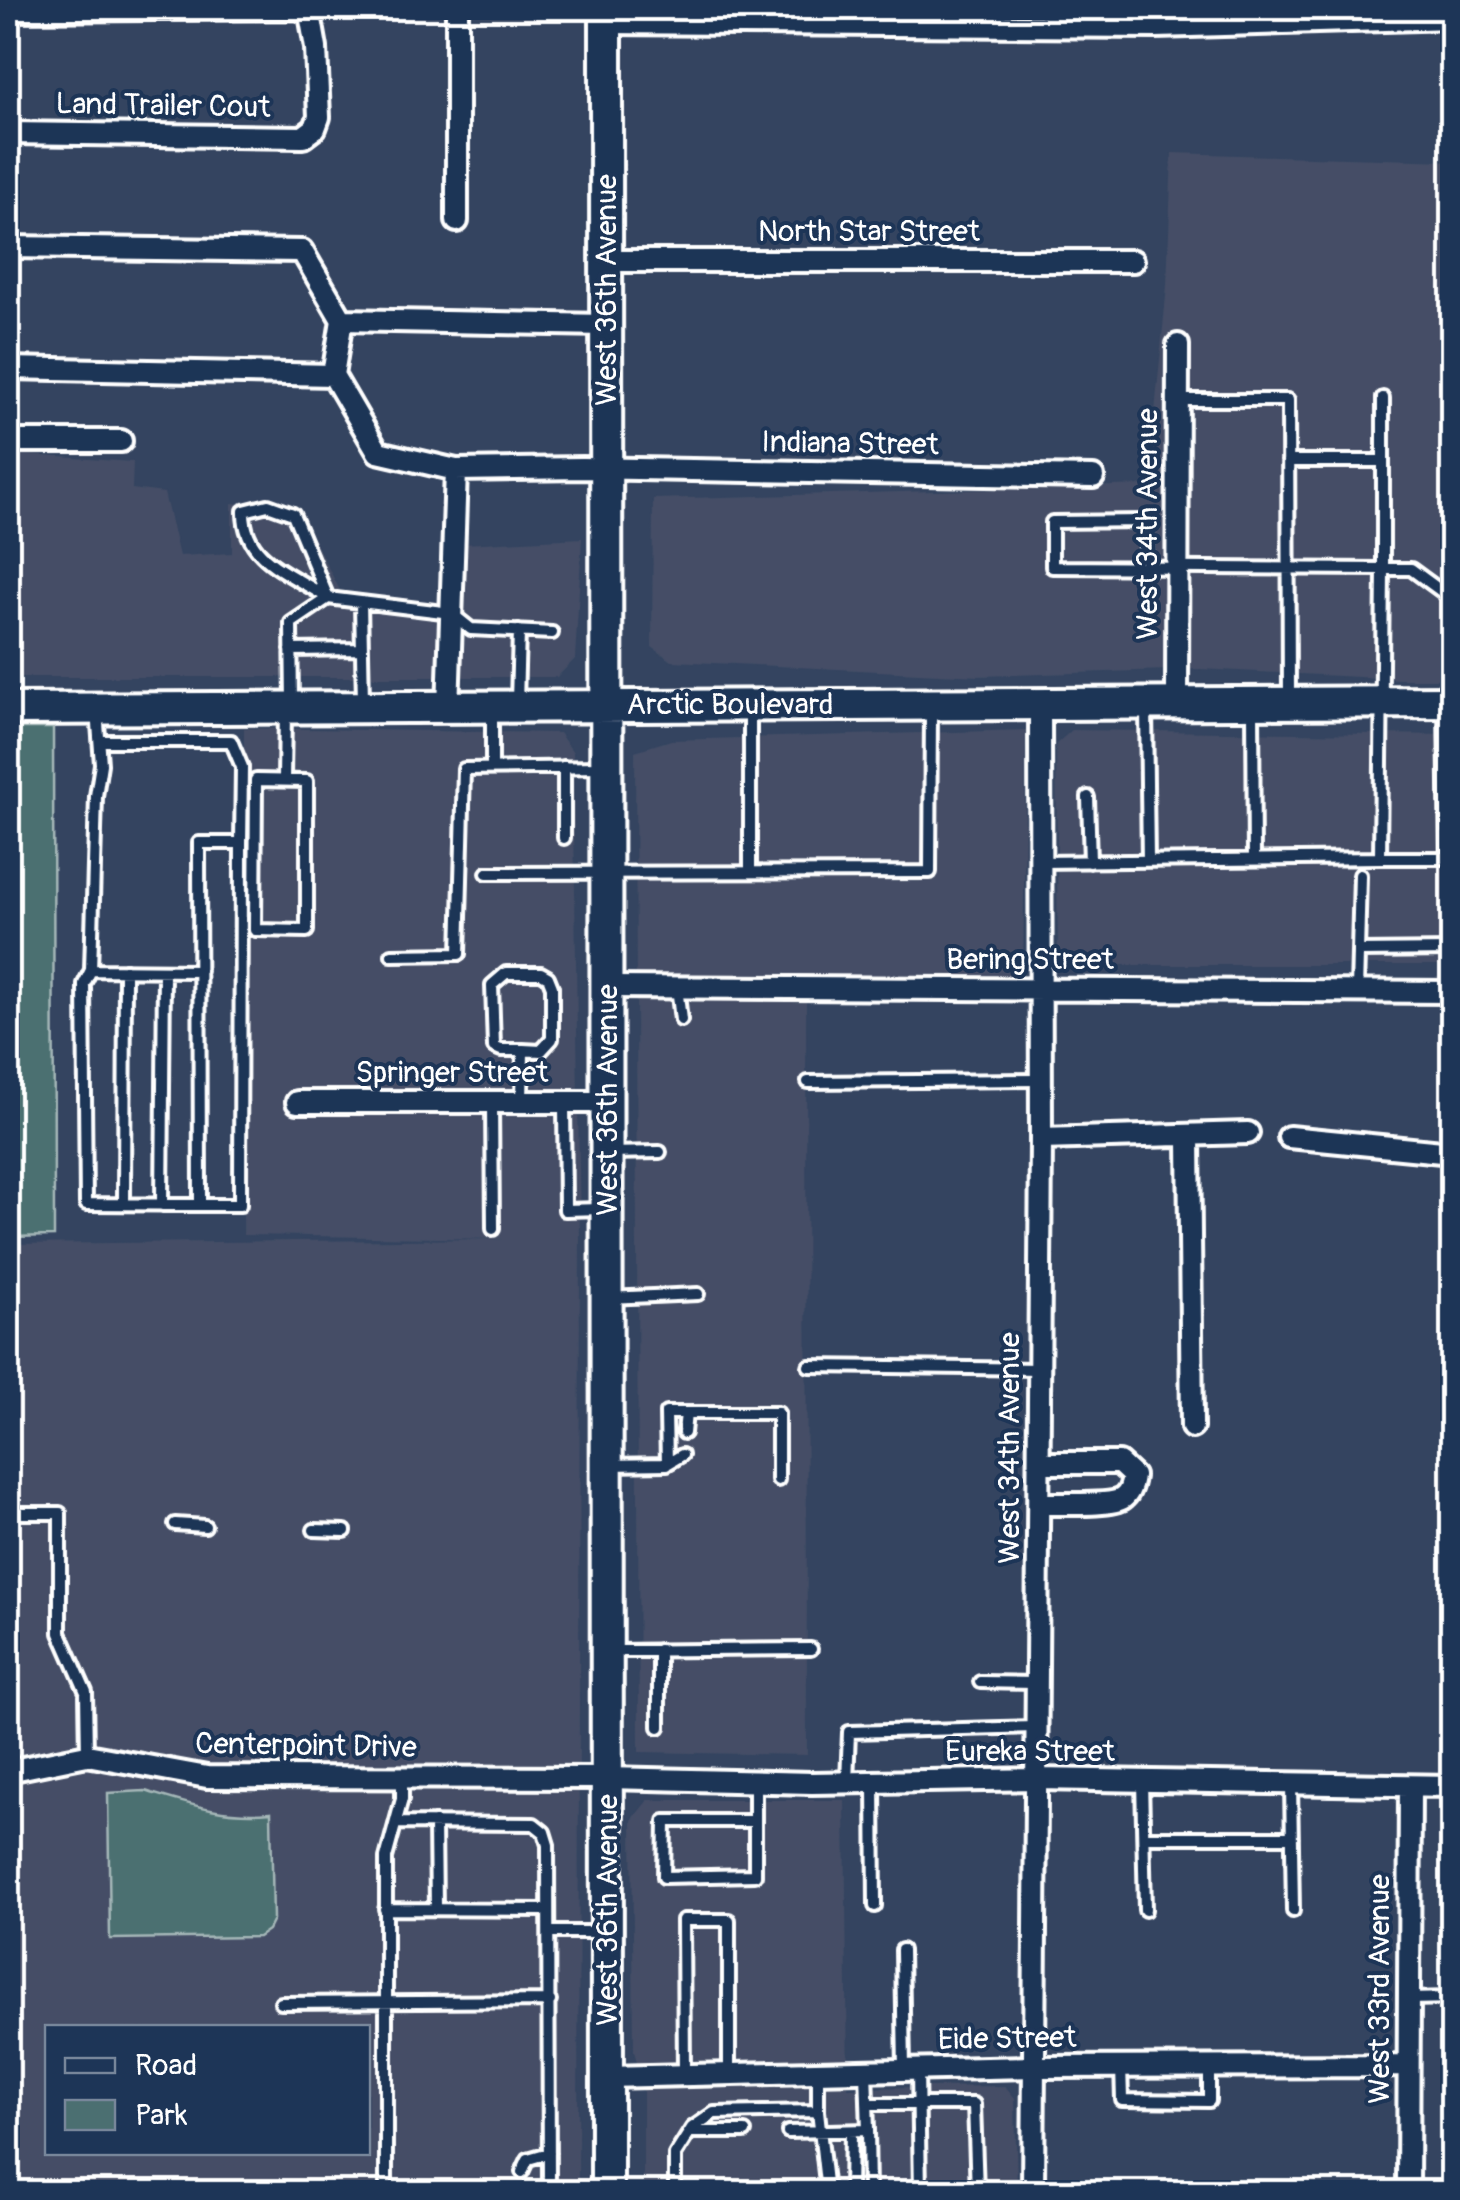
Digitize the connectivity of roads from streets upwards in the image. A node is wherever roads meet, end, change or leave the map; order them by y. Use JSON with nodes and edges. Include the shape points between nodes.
{"nodes":[{"id":1,"x":457,"y":8,"type":"edge"},
{"id":2,"x":8,"y":10,"type":"edge"},
{"id":3,"x":606,"y":15,"type":"edge"},
{"id":4,"x":1452,"y":18,"type":"edge"},
{"id":5,"x":8,"y":132,"type":"edge"},
{"id":6,"x":457,"y":221,"type":"dead end"},
{"id":7,"x":8,"y":248,"type":"edge"},
{"id":8,"x":606,"y":262,"type":"junction"},
{"id":9,"x":1133,"y":262,"type":"dead end"},
{"id":10,"x":342,"y":320,"type":"junction"},
{"id":11,"x":606,"y":326,"type":"junction"},
{"id":12,"x":1178,"y":345,"type":"dead end"},
{"id":13,"x":8,"y":368,"type":"edge"},
{"id":14,"x":333,"y":374,"type":"junction"},
{"id":15,"x":8,"y":441,"type":"edge"},
{"id":16,"x":121,"y":442,"type":"dead end"},
{"id":17,"x":606,"y":469,"type":"junction"},
{"id":18,"x":456,"y":470,"type":"junction"},
{"id":19,"x":1093,"y":477,"type":"dead end"},
{"id":20,"x":1449,"y":702,"type":"edge"},
{"id":21,"x":1040,"y":703,"type":"junction"},
{"id":22,"x":1177,"y":703,"type":"junction"},
{"id":23,"x":606,"y":705,"type":"junction"},
{"id":24,"x":8,"y":709,"type":"edge"},
{"id":25,"x":448,"y":709,"type":"junction"},
{"id":26,"x":608,"y":986,"type":"junction"},
{"id":27,"x":1040,"y":988,"type":"junction"},
{"id":28,"x":1452,"y":992,"type":"edge"},
{"id":29,"x":296,"y":1102,"type":"dead end"},
{"id":30,"x":607,"y":1102,"type":"junction"},
{"id":31,"x":1248,"y":1133,"type":"dead end"},
{"id":32,"x":1189,"y":1137,"type":"junction"},
{"id":33,"x":1288,"y":1137,"type":"dead end"},
{"id":34,"x":1041,"y":1139,"type":"junction"},
{"id":35,"x":1452,"y":1153,"type":"edge"},
{"id":36,"x":1192,"y":1427,"type":"dead end"},
{"id":37,"x":1039,"y":1463,"type":"junction"},
{"id":38,"x":1039,"y":1504,"type":"junction"},
{"id":39,"x":8,"y":1771,"type":"edge"},
{"id":40,"x":607,"y":1778,"type":"junction"},
{"id":41,"x":1037,"y":1779,"type":"junction"},
{"id":42,"x":1410,"y":1786,"type":"junction"},
{"id":43,"x":1452,"y":1786,"type":"edge"},
{"id":44,"x":1408,"y":2066,"type":"junction"},
{"id":45,"x":1033,"y":2067,"type":"junction"},
{"id":46,"x":607,"y":2077,"type":"junction"},
{"id":47,"x":607,"y":2192,"type":"edge"},
{"id":48,"x":1033,"y":2192,"type":"edge"},
{"id":49,"x":1408,"y":2192,"type":"edge"}],
"edges":[{"from":1,"to":6,"type":"street"},
{"from":2,"to":5,"type":"street","name":"Land Trailer Cout","via":[[298,8],[310,14],[319,117],[303,137]]},
{"from":3,"to":4,"type":"street","via":[[1156,26]]},
{"from":3,"to":8,"type":"main road","name":"West 36th Avenue"},
{"from":7,"to":10,"type":"street","via":[[302,251]]},
{"from":8,"to":9,"type":"street","name":"North Star Street"},
{"from":8,"to":11,"type":"main road","name":"West 36th Avenue"},
{"from":10,"to":11,"type":"street"},
{"from":10,"to":14,"type":"street"},
{"from":11,"to":17,"type":"main road","name":"West 36th Avenue"},
{"from":12,"to":22,"type":"street","name":"West 34th Avenue"},
{"from":13,"to":14,"type":"street"},
{"from":14,"to":18,"type":"street","name":"Indiana Street","via":[[378,452]]},
{"from":15,"to":16,"type":"street"},
{"from":17,"to":18,"type":"street","name":"Indiana Street"},
{"from":17,"to":19,"type":"street","name":"Indiana Street"},
{"from":17,"to":23,"type":"main road","name":"West 36th Avenue"},
{"from":18,"to":25,"type":"street"},
{"from":20,"to":22,"type":"main road","name":"Arctic Boulevard"},
{"from":21,"to":22,"type":"main road","name":"Arctic Boulevard"},
{"from":21,"to":23,"type":"main road","name":"Arctic Boulevard"},
{"from":21,"to":27,"type":"street","name":"West 34th Avenue"},
{"from":23,"to":25,"type":"main road","name":"Arctic Boulevard"},
{"from":23,"to":26,"type":"main road","name":"West 36th Avenue"},
{"from":24,"to":25,"type":"main road","name":"Arctic Boulevard","via":[[97,709],[217,725],[288,709]]},
{"from":26,"to":27,"type":"street","name":"Bering Street"},
{"from":26,"to":30,"type":"main road","name":"West 36th Avenue"},
{"from":27,"to":28,"type":"street","name":"Bering Street"},
{"from":27,"to":34,"type":"street","name":"West 34th Avenue"},
{"from":29,"to":30,"type":"street","name":"Springer Street"},
{"from":30,"to":40,"type":"main road","name":"West 36th Avenue"},
{"from":31,"to":32,"type":"street"},
{"from":32,"to":34,"type":"street"},
{"from":32,"to":36,"type":"street"},
{"from":33,"to":35,"type":"street"},
{"from":34,"to":37,"type":"street","name":"West 34th Avenue"},
{"from":37,"to":38,"type":"street","name":"West 34th Avenue"},
{"from":37,"to":38,"type":"street","via":[[1119,1463],[1133,1482],[1121,1500]]},
{"from":38,"to":41,"type":"street","name":"West 34th Avenue"},
{"from":39,"to":40,"type":"street","name":"Centerpoint Drive","via":[[87,1755],[207,1777]]},
{"from":40,"to":41,"type":"street","name":"Eureka Street"},
{"from":40,"to":46,"type":"main road","name":"West 36th Avenue"},
{"from":41,"to":42,"type":"street","name":"Eureka Street"},
{"from":41,"to":45,"type":"street","name":"West 34th Avenue"},
{"from":42,"to":43,"type":"street","name":"Eureka Street"},
{"from":42,"to":44,"type":"street","name":"West 33rd Avenue"},
{"from":44,"to":45,"type":"street","name":"Eide Street"},
{"from":44,"to":49,"type":"street","name":"West 33rd Avenue"},
{"from":45,"to":46,"type":"street","name":"Eide Street"},
{"from":45,"to":48,"type":"street","name":"West 34th Avenue"},
{"from":46,"to":47,"type":"main road","name":"West 36th Avenue"}]}
